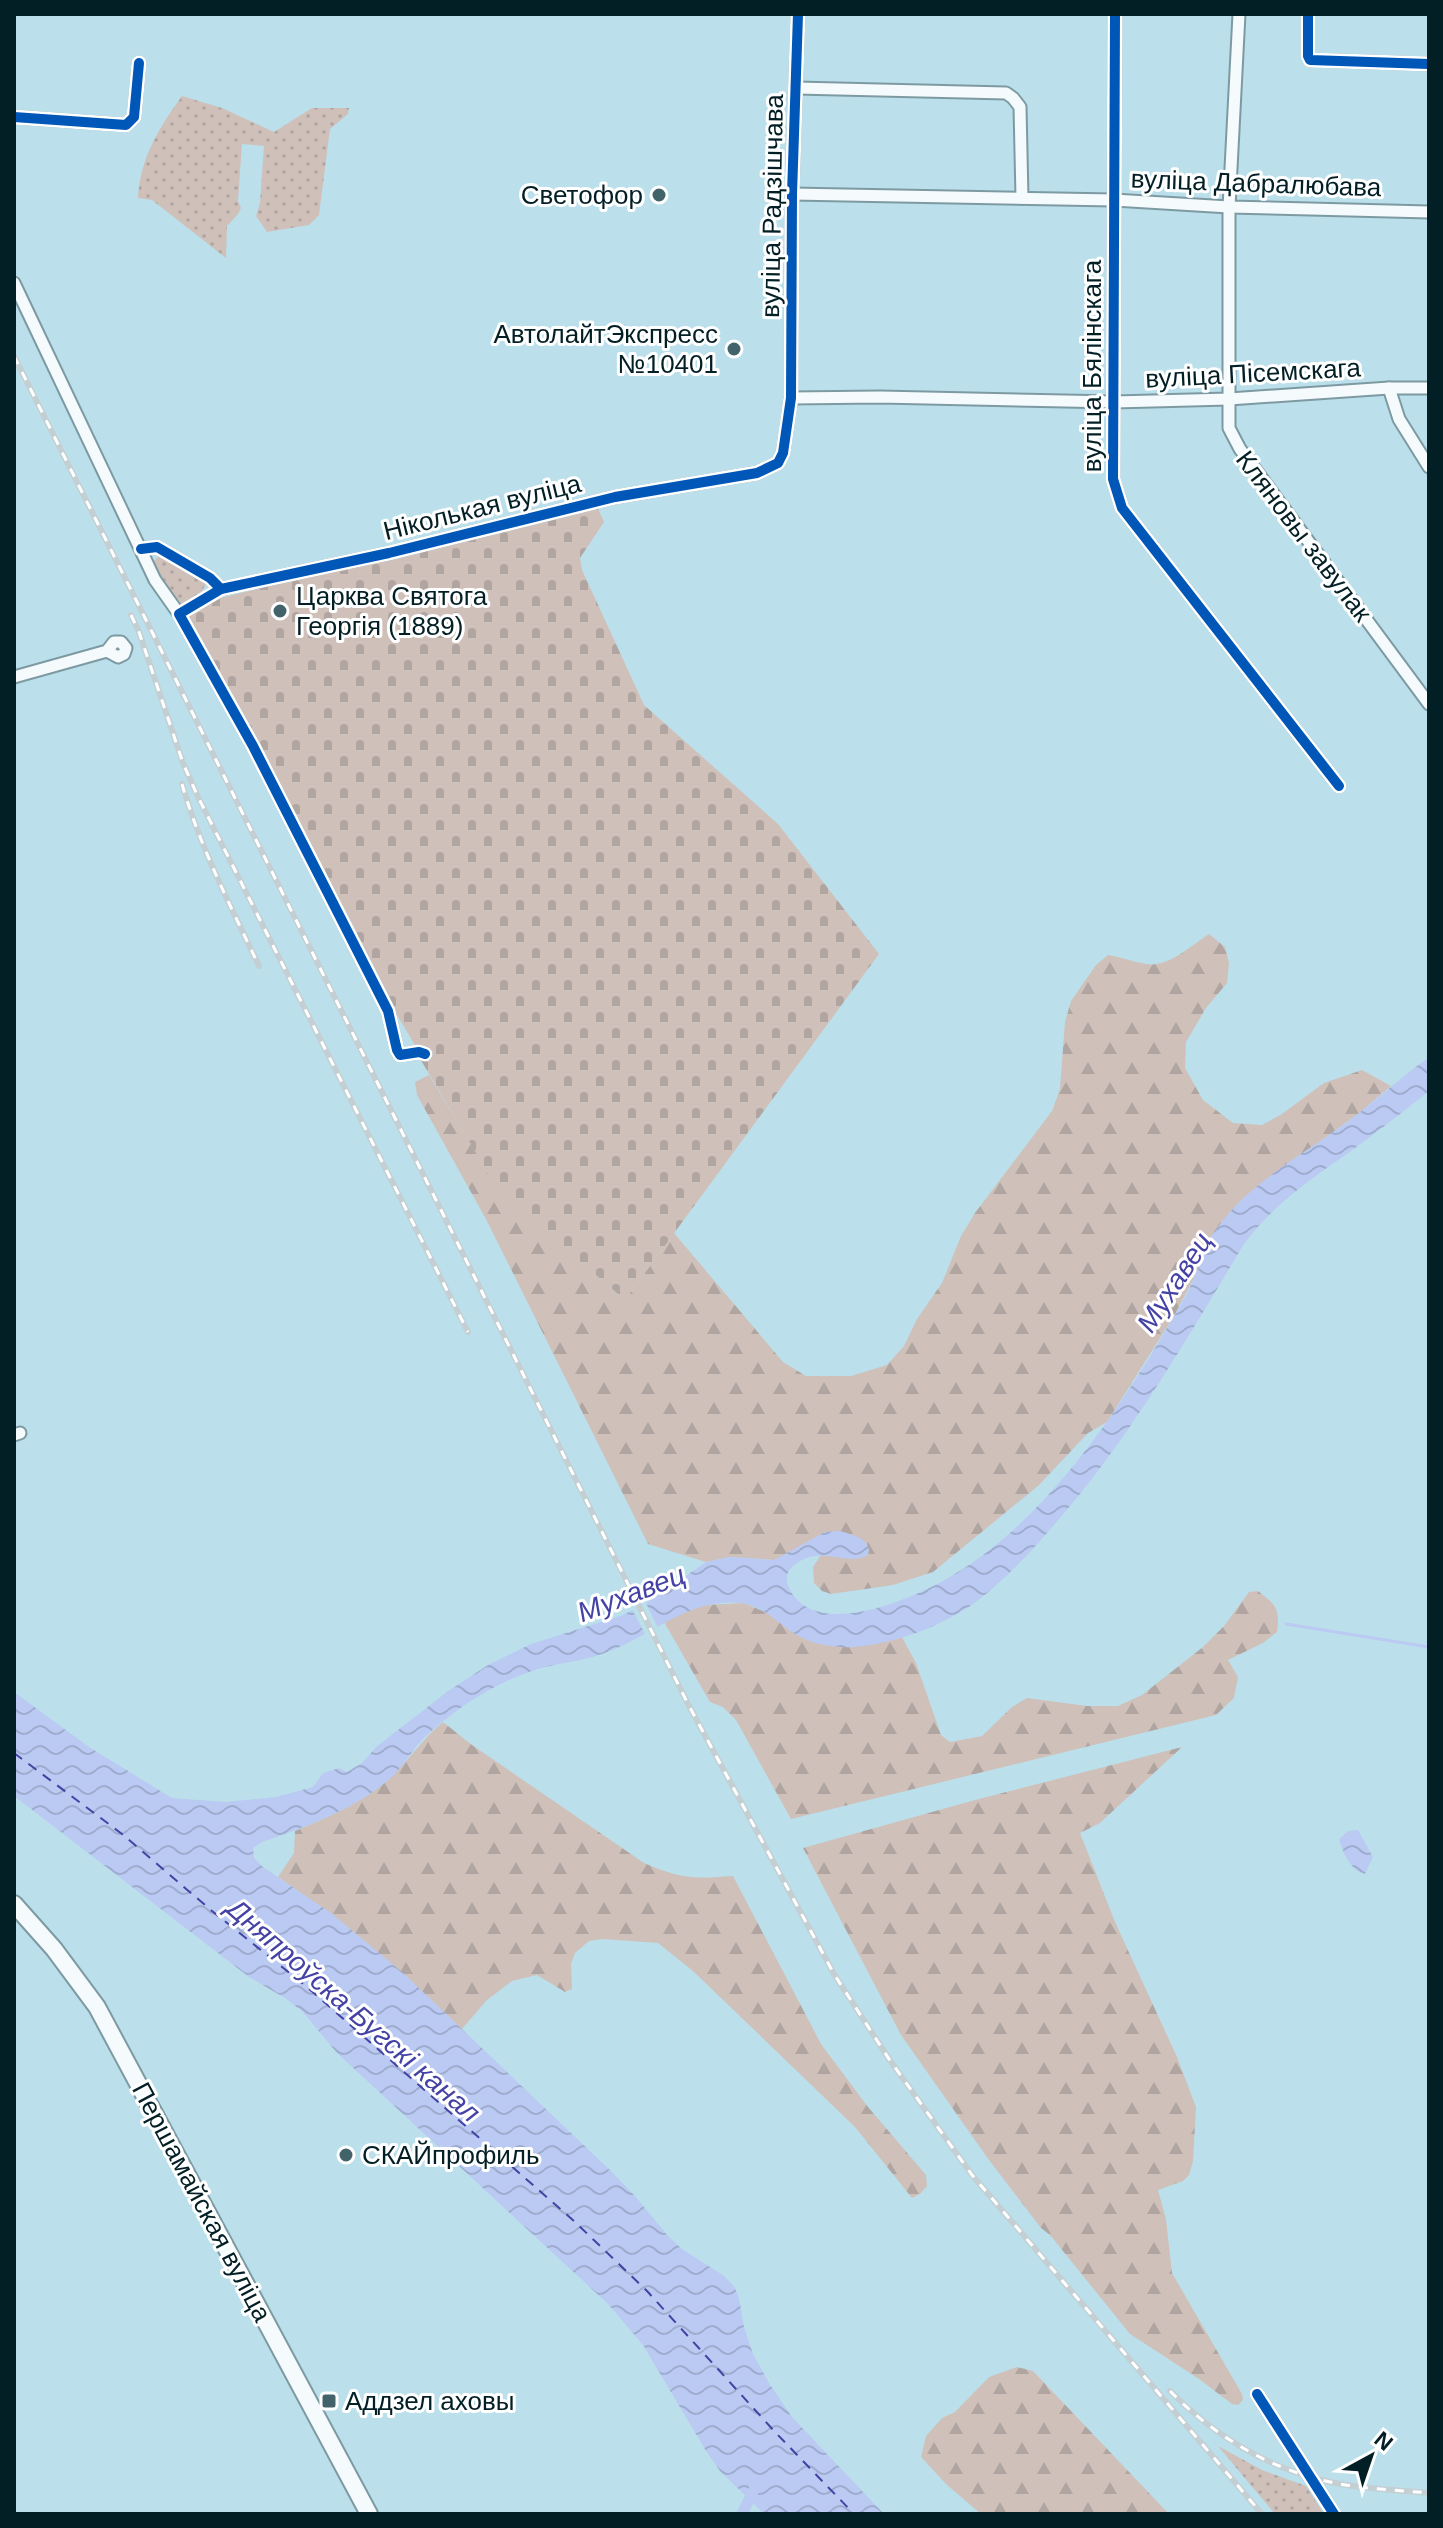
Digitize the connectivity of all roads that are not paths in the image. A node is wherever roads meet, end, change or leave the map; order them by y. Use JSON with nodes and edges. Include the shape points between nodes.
{"nodes":[{"id":1,"x":798,"y":14,"type":"edge"},
{"id":2,"x":1115,"y":14,"type":"edge"},
{"id":3,"x":1239,"y":14,"type":"edge"},
{"id":4,"x":1308,"y":14,"type":"edge"},
{"id":5,"x":139,"y":63,"type":"dead end"},
{"id":6,"x":1429,"y":64,"type":"edge"},
{"id":7,"x":796,"y":88,"type":"junction"},
{"id":8,"x":14,"y":117,"type":"edge"},
{"id":9,"x":792,"y":194,"type":"junction"},
{"id":10,"x":1022,"y":198,"type":"junction"},
{"id":11,"x":1114,"y":200,"type":"junction"},
{"id":12,"x":1229,"y":207,"type":"junction"},
{"id":13,"x":1429,"y":212,"type":"edge"},
{"id":14,"x":14,"y":283,"type":"edge"},
{"id":15,"x":1389,"y":388,"type":"junction"},
{"id":16,"x":1429,"y":388,"type":"edge"},
{"id":17,"x":791,"y":398,"type":"junction"},
{"id":18,"x":1229,"y":399,"type":"junction"},
{"id":19,"x":1114,"y":402,"type":"junction"},
{"id":20,"x":1429,"y":467,"type":"edge"},
{"id":21,"x":141,"y":549,"type":"junction"},
{"id":22,"x":221,"y":589,"type":"junction"},
{"id":23,"x":179,"y":614,"type":"junction"},
{"id":24,"x":107,"y":651,"type":"dead end"},
{"id":25,"x":14,"y":677,"type":"edge"},
{"id":26,"x":1429,"y":704,"type":"edge"},
{"id":27,"x":1339,"y":786,"type":"dead end"},
{"id":28,"x":425,"y":1054,"type":"dead end"},
{"id":29,"x":14,"y":1904,"type":"edge"},
{"id":30,"x":1257,"y":2394,"type":"dead end"},
{"id":31,"x":369,"y":2514,"type":"edge"},
{"id":32,"x":1334,"y":2514,"type":"edge"}],
"edges":[{"from":1,"to":7,"type":"street","name":"вуліца Радзішчава"},
{"from":2,"to":11,"type":"street","name":"вуліца Бялінскага"},
{"from":3,"to":12,"type":"street","name":"Кляновы завулак"},
{"from":4,"to":6,"type":"street","via":[[1310,60]]},
{"from":5,"to":8,"type":"street","via":[[134,117],[126,125]]},
{"from":7,"to":9,"type":"street","name":"вуліца Радзішчава"},
{"from":7,"to":10,"type":"street","via":[[1006,93],[1020,107]]},
{"from":9,"to":10,"type":"street","name":"вуліца Дабралюбава"},
{"from":9,"to":17,"type":"street","name":"вуліца Радзішчава"},
{"from":10,"to":11,"type":"street","name":"вуліца Дабралюбава"},
{"from":11,"to":12,"type":"street","name":"вуліца Дабралюбава"},
{"from":11,"to":19,"type":"street","name":"вуліца Бялінскага"},
{"from":12,"to":13,"type":"street","name":"вуліца Дабралюбава"},
{"from":12,"to":18,"type":"street","name":"Кляновы завулак"},
{"from":14,"to":21,"type":"street"},
{"from":15,"to":16,"type":"street","name":"вуліца Пісемскага"},
{"from":15,"to":18,"type":"street","name":"вуліца Пісемскага"},
{"from":15,"to":20,"type":"street","via":[[1399,419]]},
{"from":17,"to":19,"type":"street","name":"вуліца Пісемскага"},
{"from":17,"to":22,"type":"street","name":"Ніколькая вуліца","via":[[783,453],[778,463],[757,473],[615,497]]},
{"from":18,"to":19,"type":"street","name":"вуліца Пісемскага"},
{"from":18,"to":26,"type":"street","name":"Кляновы завулак","via":[[1233,439]]},
{"from":19,"to":27,"type":"street","name":"вуліца Бялінскага","via":[[1113,479],[1122,508]]},
{"from":21,"to":22,"type":"street","via":[[157,547]]},
{"from":21,"to":23,"type":"street"},
{"from":22,"to":23,"type":"street","name":"Ніколькая вуліца"},
{"from":23,"to":28,"type":"street","via":[[381,997],[397,1050],[400,1055]]},
{"from":24,"to":25,"type":"street"},
{"from":29,"to":31,"type":"main road","name":"Першамайская вуліца","via":[[97,2007]]},
{"from":30,"to":32,"type":"street"}]}
